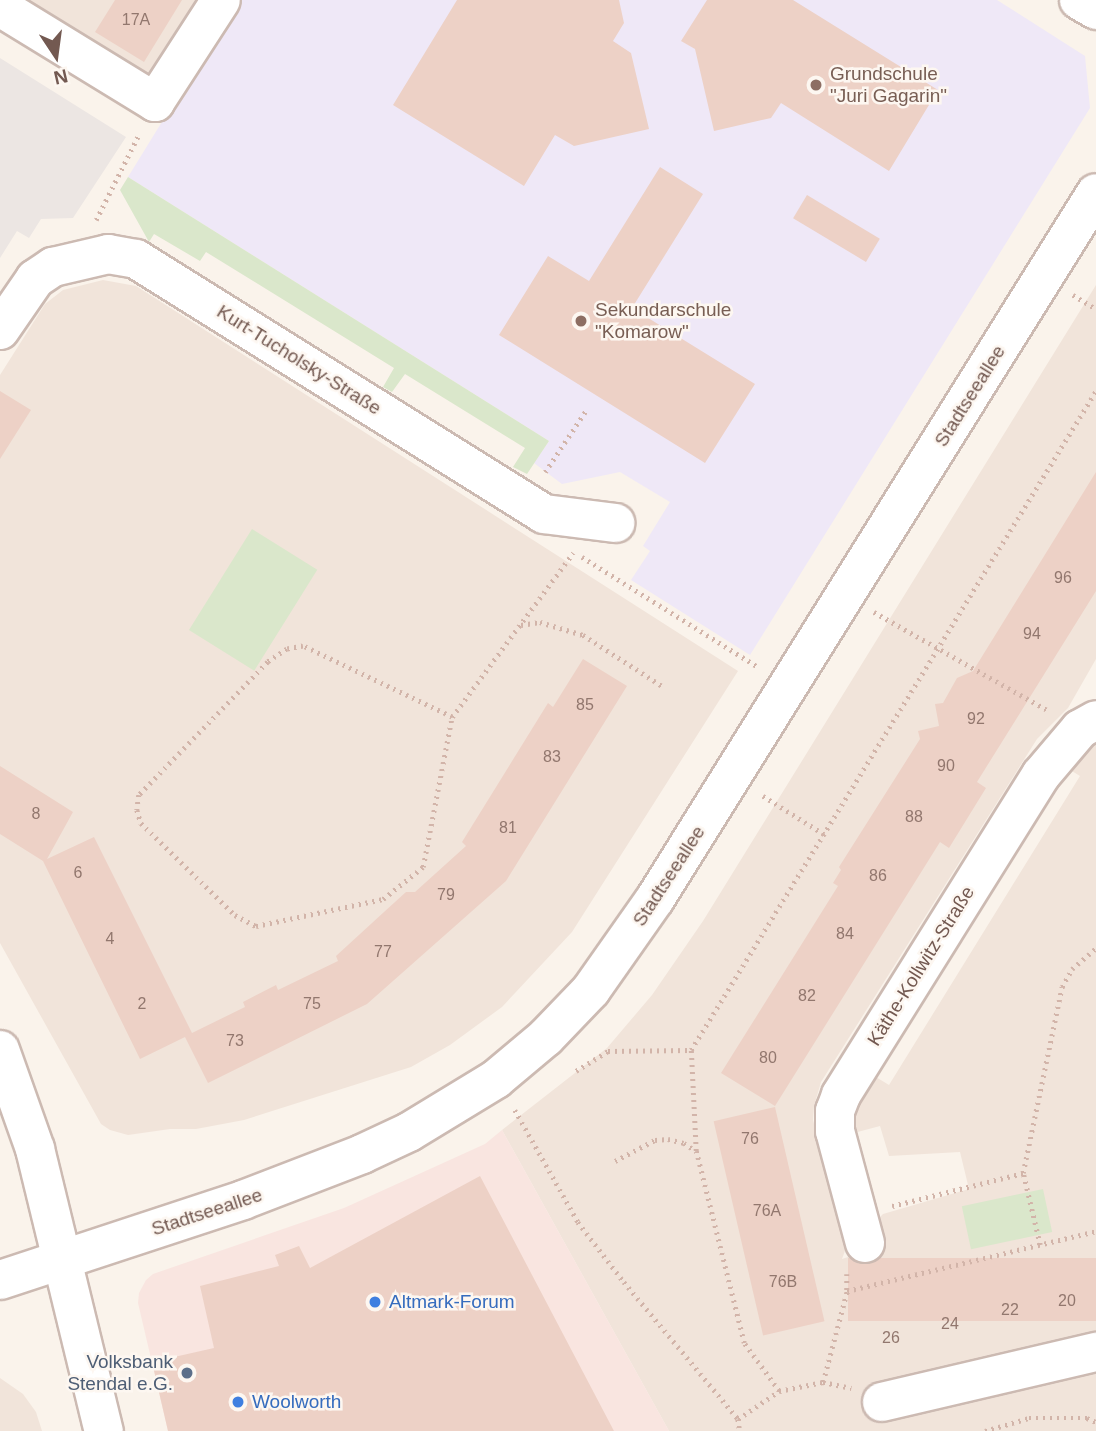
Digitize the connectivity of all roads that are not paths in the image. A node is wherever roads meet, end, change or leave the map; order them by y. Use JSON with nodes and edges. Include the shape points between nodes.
{"nodes":[{"id":1,"x":221,"y":0,"type":"edge"},
{"id":2,"x":1079,"y":0,"type":"edge"},
{"id":3,"x":0,"y":7,"type":"edge"},
{"id":4,"x":1096,"y":10,"type":"edge"},
{"id":5,"x":1096,"y":193,"type":"edge"},
{"id":6,"x":0,"y":330,"type":"edge"},
{"id":7,"x":615,"y":523,"type":"dead end"},
{"id":8,"x":1088,"y":724,"type":"edge"},
{"id":9,"x":0,"y":1049,"type":"edge"},
{"id":10,"x":862,"y":1228,"type":"road end"},
{"id":11,"x":64,"y":1257,"type":"junction"},
{"id":12,"x":0,"y":1280,"type":"edge"},
{"id":13,"x":1096,"y":1352,"type":"edge"},
{"id":14,"x":882,"y":1402,"type":"road end"},
{"id":15,"x":104,"y":1431,"type":"edge"}],
"edges":[{"from":1,"to":3,"type":"street","via":[[155,102]]},
{"from":2,"to":4,"type":"street"},
{"from":5,"to":11,"type":"street","name":"Stadtseeallee","via":[[655,900],[591,990],[546,1037],[496,1079],[409,1132],[315,1175]]},
{"from":6,"to":7,"type":"street","name":"Kurt-Tucholsky-Straße","via":[[35,279],[53,267],[108,254],[136,258],[534,507]]},
{"from":8,"to":10,"type":"street","name":"Käthe-Kollwitz-Straße","via":[[1041,775],[841,1095],[835,1131]]},
{"from":9,"to":11,"type":"street","via":[[35,1149]]},
{"from":11,"to":12,"type":"street","name":"Stadtseeallee"},
{"from":11,"to":15,"type":"street"},
{"from":13,"to":14,"type":"street"}]}
